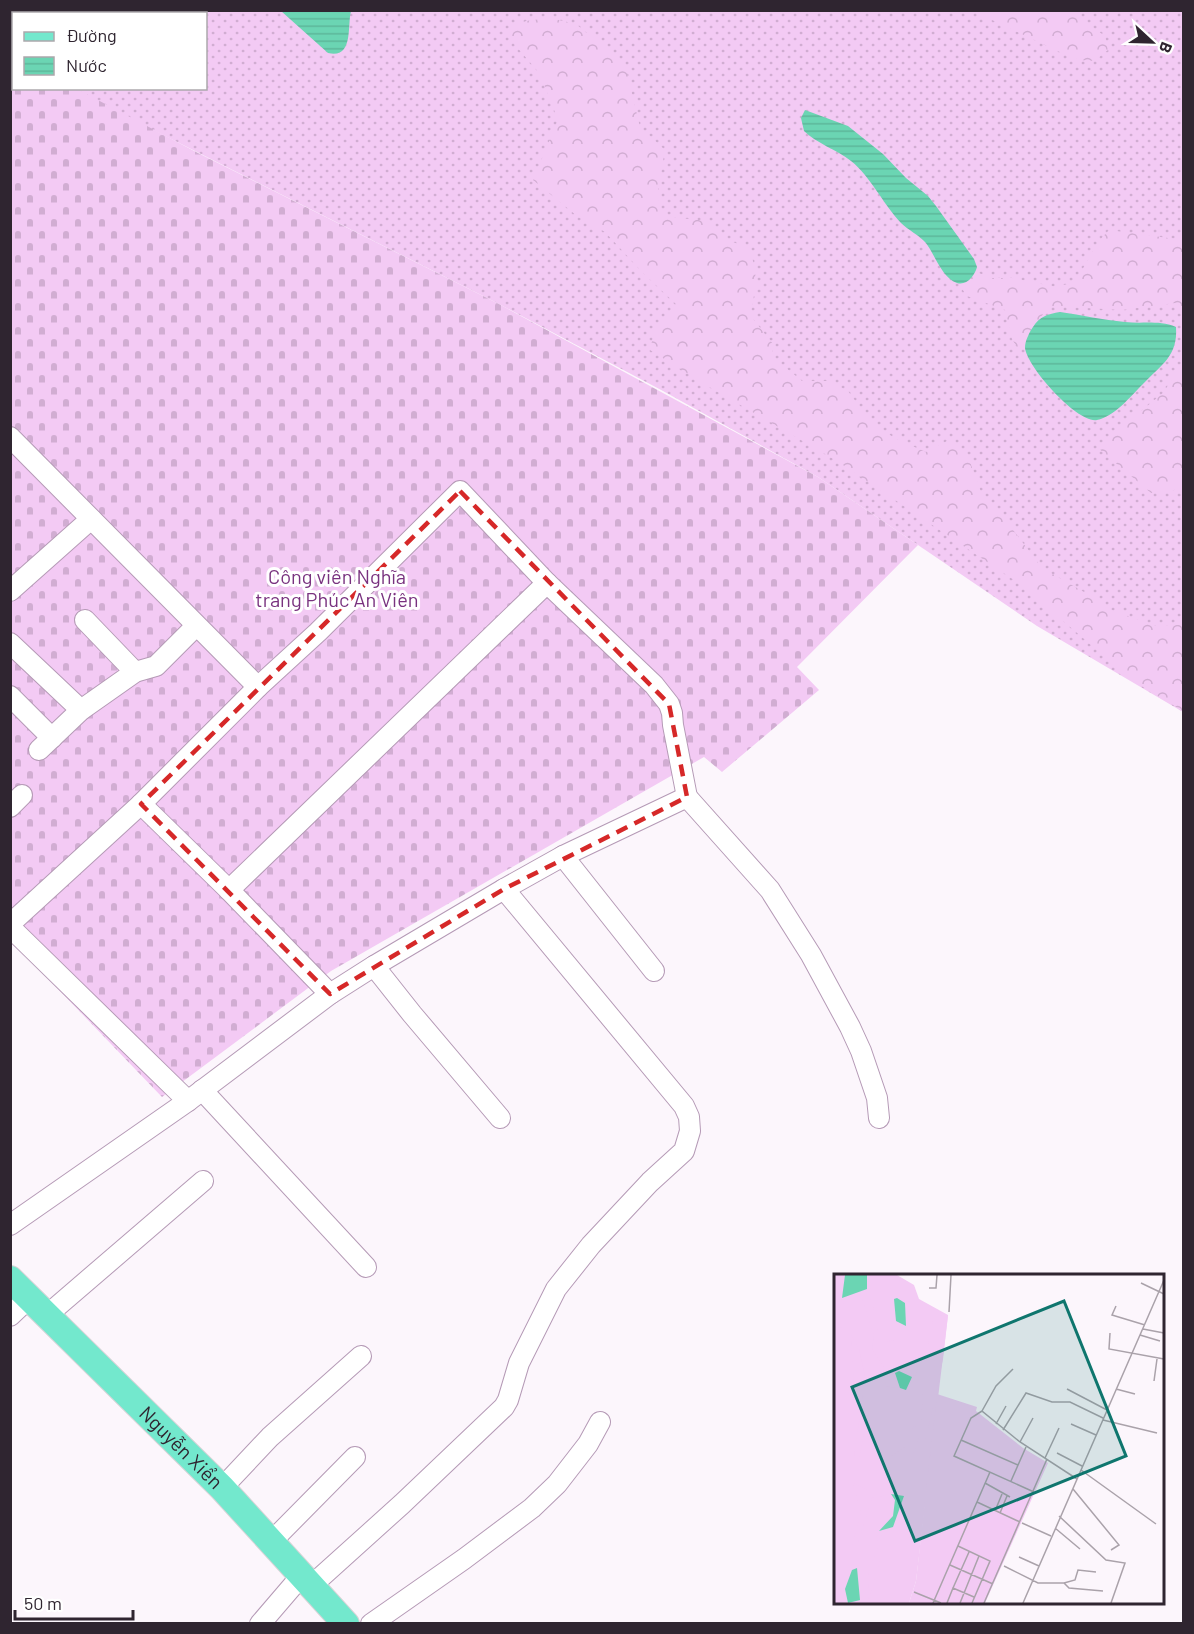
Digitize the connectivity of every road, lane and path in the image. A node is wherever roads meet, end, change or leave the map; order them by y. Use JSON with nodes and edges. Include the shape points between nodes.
{"nodes":[{"id":1,"x":10,"y":437,"type":"edge"},
{"id":2,"x":91,"y":519,"type":"junction"},
{"id":3,"x":548,"y":583,"type":"junction"},
{"id":4,"x":10,"y":591,"type":"edge"},
{"id":5,"x":85,"y":620,"type":"dead end"},
{"id":6,"x":196,"y":626,"type":"junction"},
{"id":7,"x":10,"y":643,"type":"edge"},
{"id":8,"x":135,"y":672,"type":"junction"},
{"id":9,"x":258,"y":687,"type":"junction"},
{"id":10,"x":10,"y":696,"type":"edge"},
{"id":11,"x":81,"y":710,"type":"junction"},
{"id":12,"x":687,"y":797,"type":"junction"},
{"id":13,"x":141,"y":804,"type":"junction"},
{"id":14,"x":563,"y":856,"type":"junction"},
{"id":15,"x":504,"y":889,"type":"junction"},
{"id":16,"x":229,"y":890,"type":"junction"},
{"id":17,"x":10,"y":925,"type":"edge"},
{"id":18,"x":374,"y":966,"type":"junction"},
{"id":19,"x":654,"y":970,"type":"dead end"},
{"id":20,"x":330,"y":994,"type":"junction"},
{"id":21,"x":195,"y":1095,"type":"junction"},
{"id":22,"x":500,"y":1118,"type":"dead end"},
{"id":23,"x":879,"y":1118,"type":"dead end"},
{"id":24,"x":203,"y":1180,"type":"dead end"},
{"id":25,"x":10,"y":1225,"type":"edge"},
{"id":26,"x":366,"y":1267,"type":"dead end"},
{"id":27,"x":10,"y":1279,"type":"edge"},
{"id":28,"x":28,"y":1310,"type":"edge"},
{"id":29,"x":361,"y":1356,"type":"dead end"},
{"id":30,"x":600,"y":1422,"type":"dead end"},
{"id":31,"x":355,"y":1457,"type":"dead end"},
{"id":32,"x":222,"y":1488,"type":"junction"},
{"id":33,"x":271,"y":1542,"type":"junction"},
{"id":34,"x":307,"y":1580,"type":"junction"},
{"id":35,"x":260,"y":1623,"type":"edge"},
{"id":36,"x":346,"y":1623,"type":"edge"},
{"id":37,"x":371,"y":1623,"type":"edge"}],
"edges":[{"from":1,"to":2,"type":"street"},
{"from":2,"to":4,"type":"street"},
{"from":2,"to":6,"type":"street"},
{"from":3,"to":9,"type":"street","via":[[460,491],[318,633]]},
{"from":3,"to":12,"type":"street","via":[[669,704]]},
{"from":3,"to":16,"type":"street"},
{"from":5,"to":8,"type":"street"},
{"from":6,"to":8,"type":"street","via":[[156,666]]},
{"from":6,"to":9,"type":"street"},
{"from":7,"to":11,"type":"street"},
{"from":8,"to":11,"type":"street"},
{"from":9,"to":13,"type":"street"},
{"from":10,"to":11,"type":"street","via":[[46,744]]},
{"from":12,"to":14,"type":"street"},
{"from":12,"to":23,"type":"street","via":[[758,874],[811,955],[861,1051]]},
{"from":13,"to":16,"type":"street"},
{"from":13,"to":17,"type":"street"},
{"from":14,"to":15,"type":"street"},
{"from":14,"to":19,"type":"street"},
{"from":15,"to":18,"type":"street"},
{"from":15,"to":34,"type":"street","via":[[684,1106],[689,1117],[688,1140],[684,1151],[591,1245],[556,1289],[519,1363],[504,1407],[402,1504]]},
{"from":16,"to":20,"type":"street"},
{"from":17,"to":21,"type":"street"},
{"from":18,"to":20,"type":"street"},
{"from":18,"to":22,"type":"street"},
{"from":20,"to":21,"type":"street"},
{"from":21,"to":25,"type":"street"},
{"from":21,"to":26,"type":"street"},
{"from":24,"to":28,"type":"street"},
{"from":27,"to":28,"type":"main road","name":"Nguyễn Xiển"},
{"from":28,"to":32,"type":"main road","name":"Nguyễn Xiển"},
{"from":29,"to":32,"type":"street","via":[[270,1437]]},
{"from":30,"to":37,"type":"street","via":[[571,1468],[532,1508]]},
{"from":31,"to":33,"type":"street"},
{"from":32,"to":33,"type":"main road","name":"Nguyễn Xiển"},
{"from":33,"to":34,"type":"main road","name":"Nguyễn Xiển"},
{"from":34,"to":35,"type":"street"},
{"from":34,"to":36,"type":"main road","name":"Nguyễn Xiển"}]}
